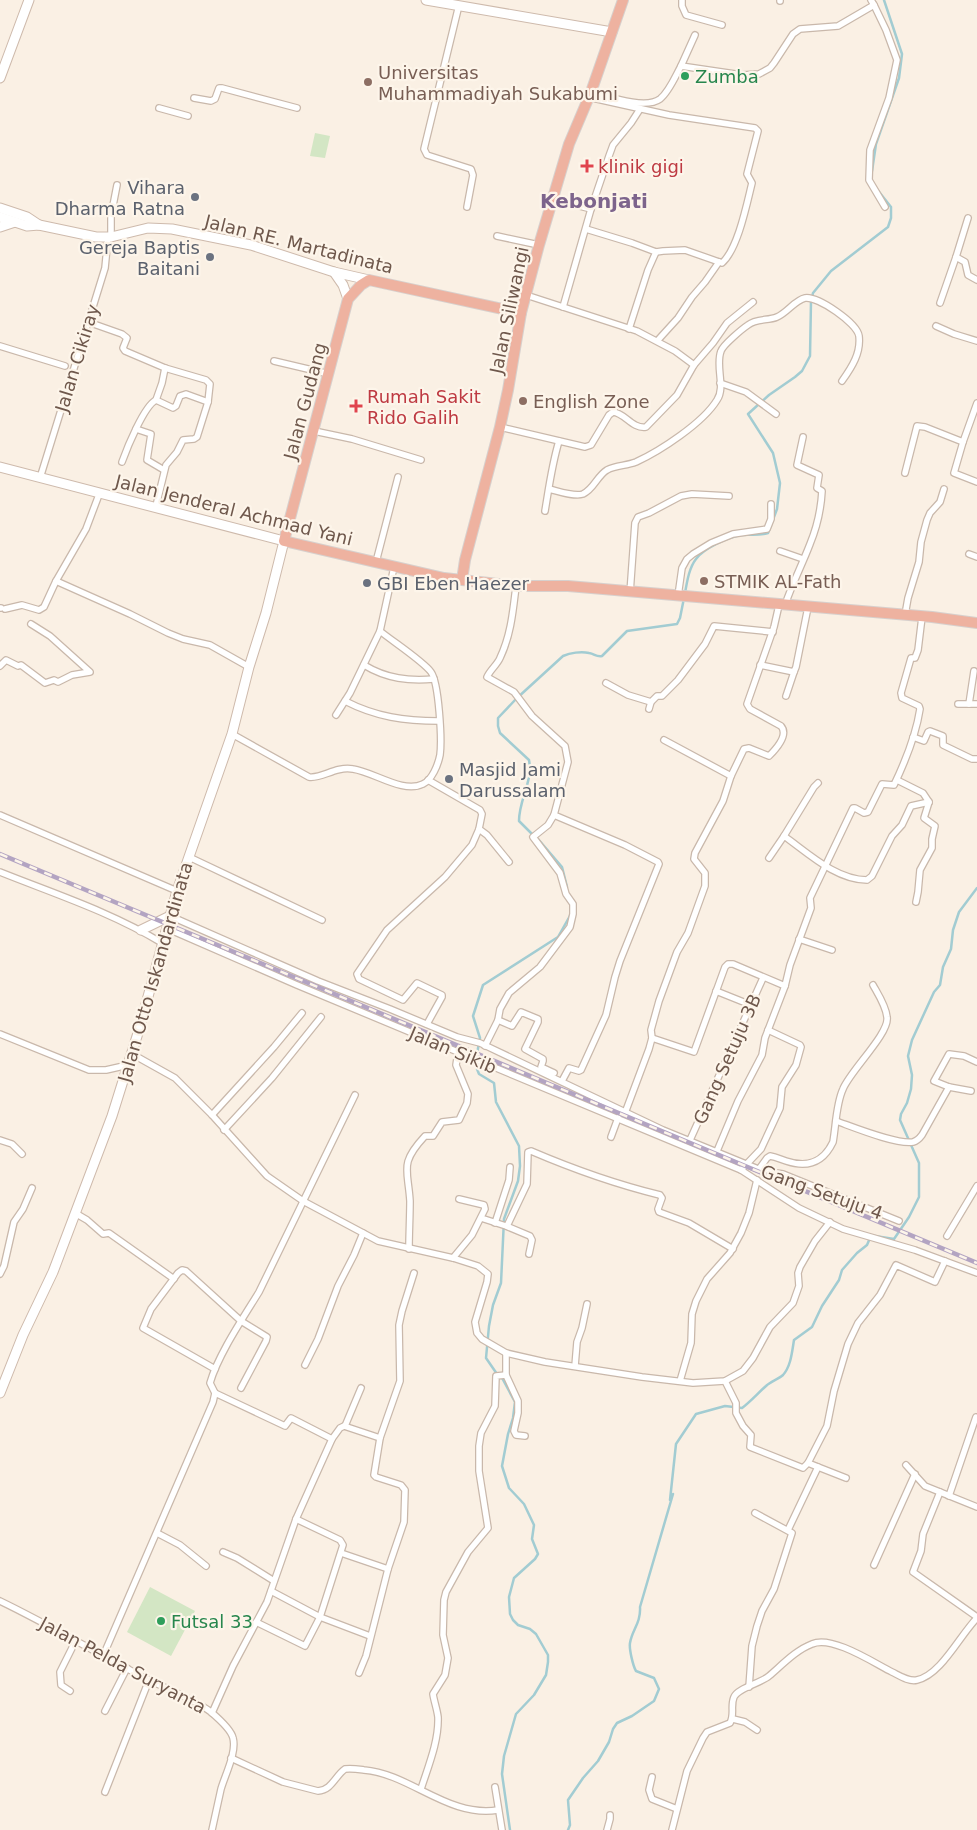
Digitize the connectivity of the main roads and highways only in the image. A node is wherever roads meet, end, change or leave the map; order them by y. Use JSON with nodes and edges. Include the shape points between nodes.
{"nodes":[{"id":1,"x":29,"y":0,"type":"edge"},
{"id":2,"x":428,"y":0,"type":"edge"},
{"id":3,"x":623,"y":0,"type":"edge"},
{"id":4,"x":612,"y":32,"type":"junction"},
{"id":5,"x":1,"y":72,"type":"edge"},
{"id":6,"x":0,"y":208,"type":"edge"},
{"id":7,"x":0,"y":217,"type":"edge"},
{"id":8,"x":15,"y":222,"type":"junction"},
{"id":9,"x":39,"y":225,"type":"junction"},
{"id":10,"x":0,"y":227,"type":"edge"},
{"id":11,"x":334,"y":272,"type":"junction"},
{"id":12,"x":369,"y":280,"type":"junction"},
{"id":13,"x":348,"y":299,"type":"junction"},
{"id":14,"x":521,"y":313,"type":"junction"},
{"id":15,"x":0,"y":467,"type":"edge"},
{"id":16,"x":284,"y":541,"type":"junction"},
{"id":17,"x":462,"y":580,"type":"junction"},
{"id":18,"x":977,"y":623,"type":"edge"},
{"id":19,"x":170,"y":916,"type":"junction"},
{"id":20,"x":141,"y":930,"type":"road end"},
{"id":21,"x":0,"y":1393,"type":"edge"}],
"edges":[{"from":1,"to":5,"type":"main road"},
{"from":2,"to":4,"type":"main road"},
{"from":3,"to":4,"type":"highway","name":"Jalan Siliwangi"},
{"from":4,"to":14,"type":"highway","name":"Jalan Siliwangi","via":[[569,144]]},
{"from":6,"to":9,"type":"main road","name":"Jalan RE. Martadinata","via":[[27,217]]},
{"from":7,"to":8,"type":"main road","name":"Jalan RE. Martadinata"},
{"from":8,"to":9,"type":"main road","name":"Jalan RE. Martadinata"},
{"from":8,"to":10,"type":"main road"},
{"from":9,"to":11,"type":"main road","name":"Jalan RE. Martadinata","via":[[96,237],[148,228],[172,229],[251,245]]},
{"from":11,"to":12,"type":"main road","name":"Jalan RE. Martadinata"},
{"from":11,"to":13,"type":"main road"},
{"from":12,"to":13,"type":"highway"},
{"from":12,"to":14,"type":"highway","name":"Jalan RE. Martadinata"},
{"from":13,"to":16,"type":"highway","name":"Jalan Gudang"},
{"from":14,"to":17,"type":"highway","name":"Jalan Siliwangi","via":[[500,427]]},
{"from":15,"to":16,"type":"main road","name":"Jalan Jenderal Achmad Yani"},
{"from":16,"to":17,"type":"highway","name":"Jalan Jenderal Achmad Yani"},
{"from":16,"to":19,"type":"main road","name":"Jalan Otto Iskandardinata","via":[[232,734]]},
{"from":17,"to":18,"type":"highway","via":[[516,586],[568,586]]},
{"from":19,"to":20,"type":"main road"},
{"from":19,"to":21,"type":"main road","name":"Jalan Otto Iskandardinata","via":[[112,1116],[53,1272]]}]}
